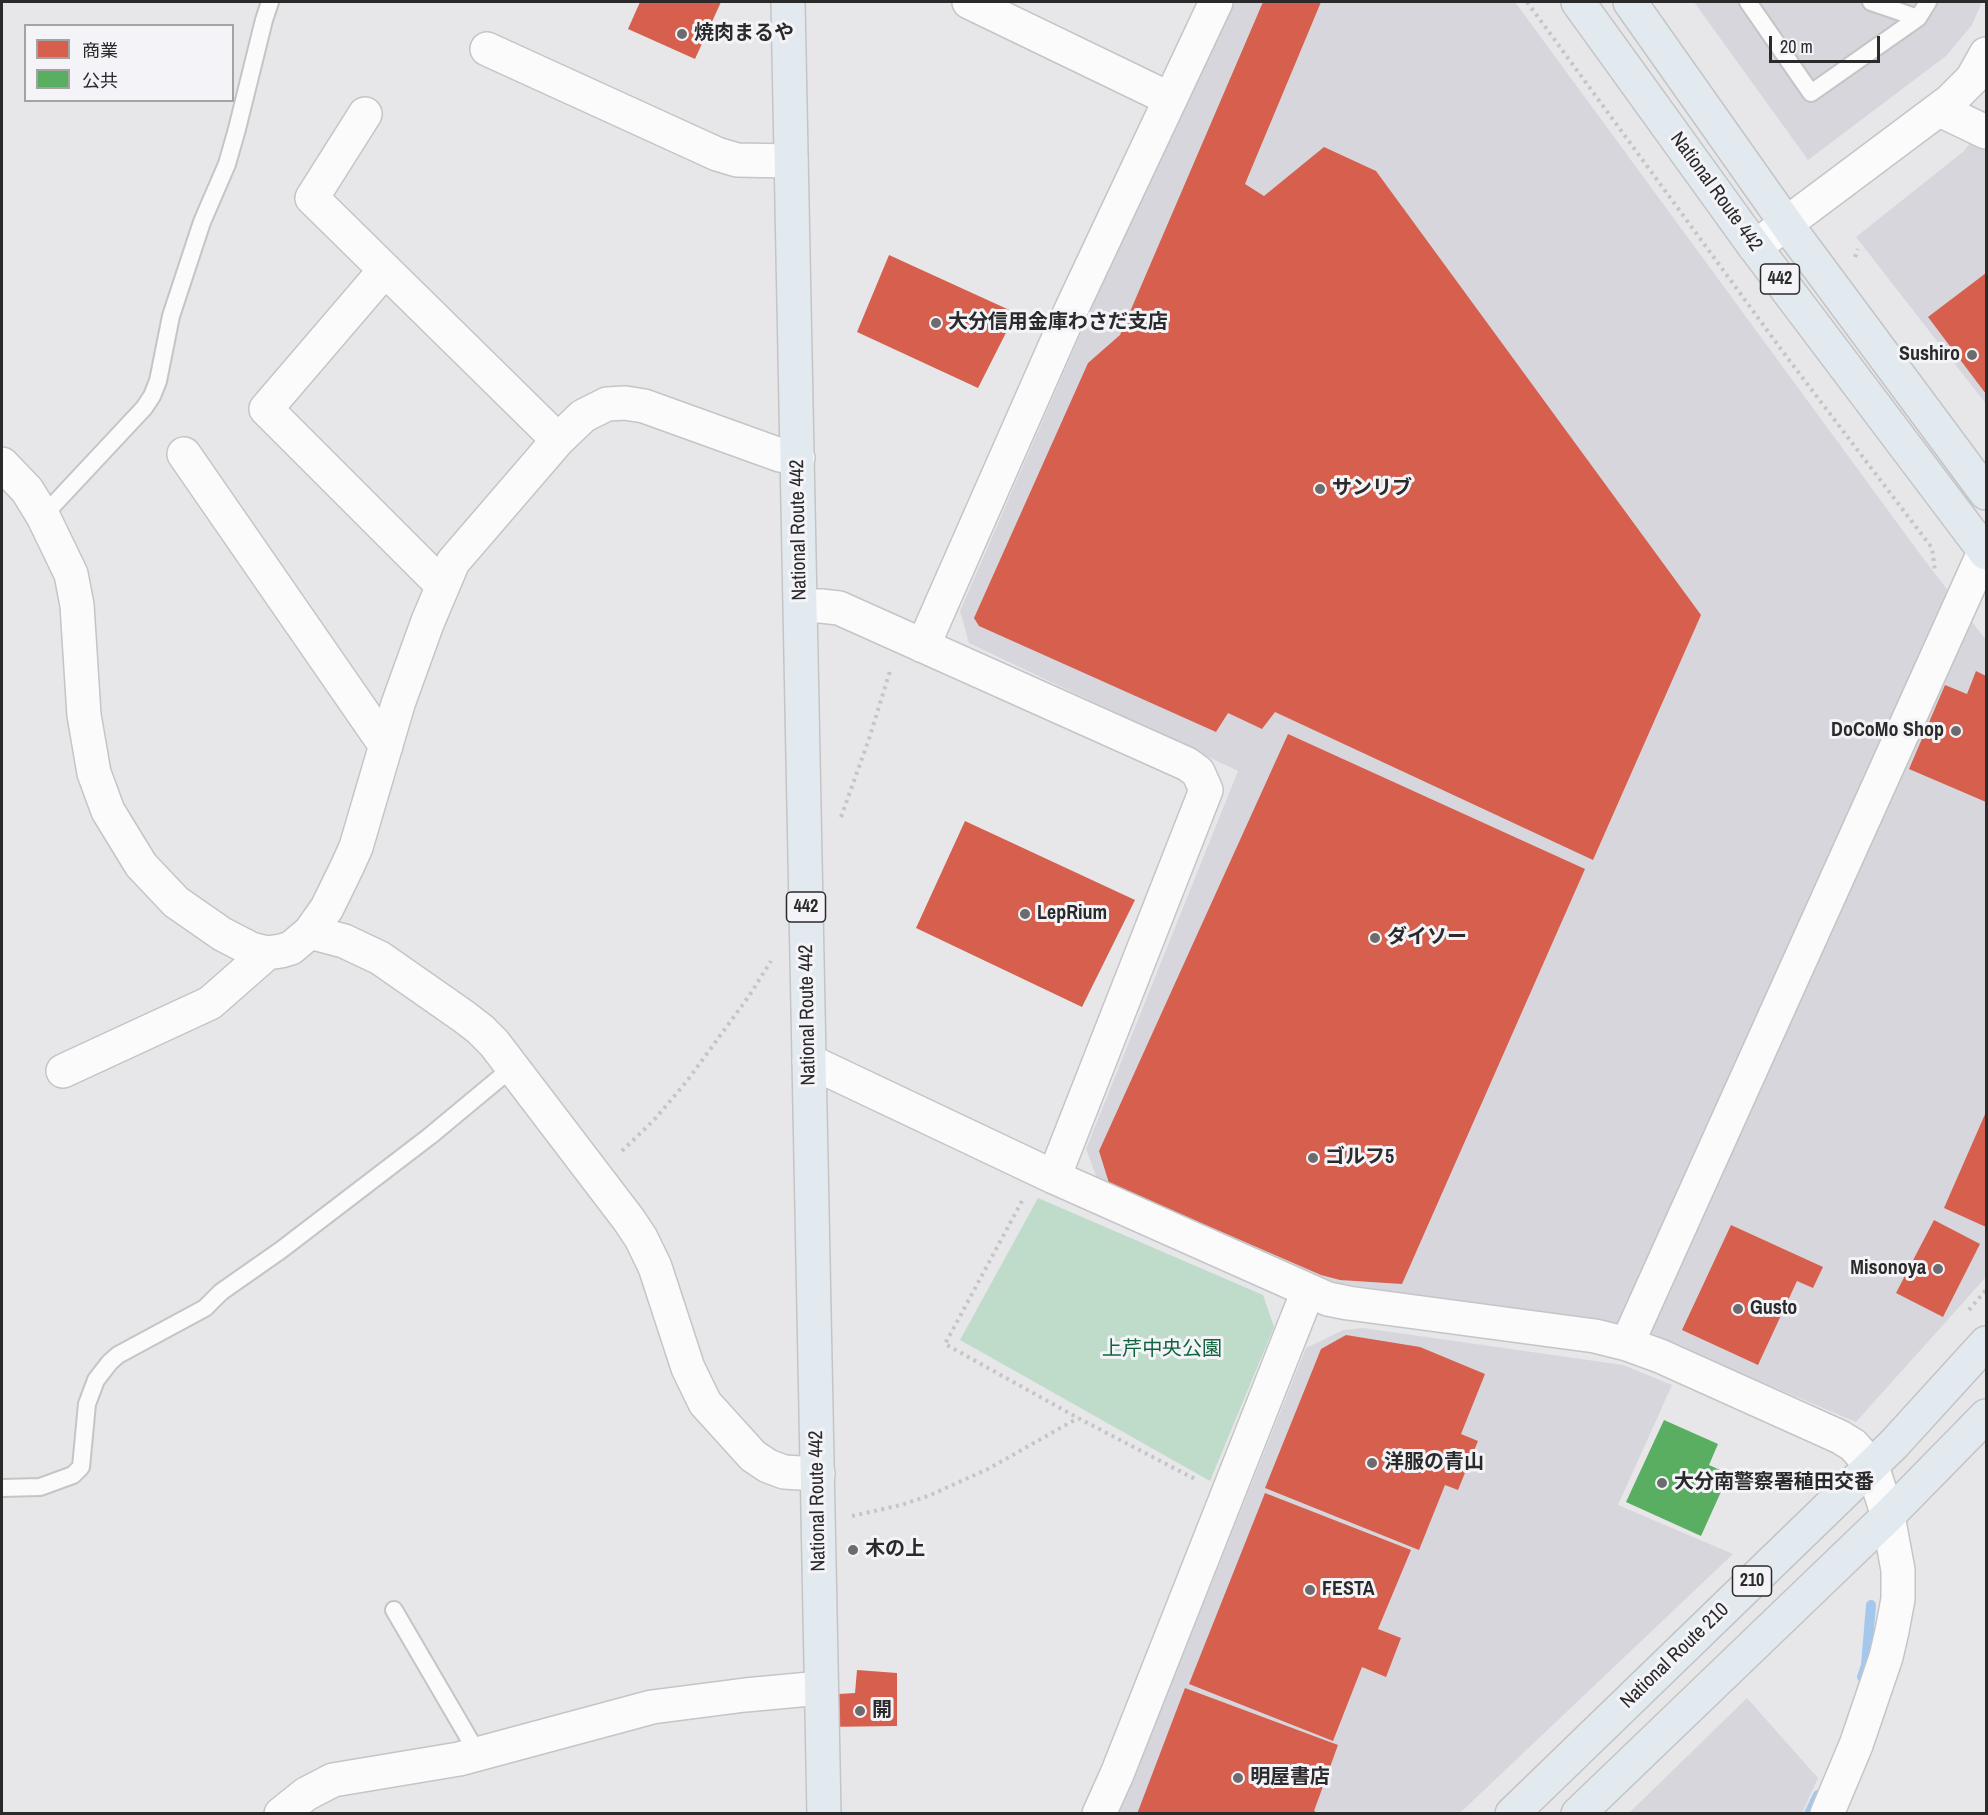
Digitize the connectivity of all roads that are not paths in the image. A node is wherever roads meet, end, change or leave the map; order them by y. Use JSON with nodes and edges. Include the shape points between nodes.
{"nodes":[{"id":1,"x":270,"y":2,"type":"edge"},
{"id":2,"x":788,"y":2,"type":"edge"},
{"id":3,"x":969,"y":2,"type":"edge"},
{"id":4,"x":1216,"y":2,"type":"edge"},
{"id":5,"x":1578,"y":2,"type":"edge"},
{"id":6,"x":1630,"y":2,"type":"edge"},
{"id":7,"x":1748,"y":2,"type":"edge"},
{"id":8,"x":1871,"y":2,"type":"edge"},
{"id":9,"x":1928,"y":2,"type":"edge"},
{"id":10,"x":1918,"y":18,"type":"junction"},
{"id":11,"x":487,"y":49,"type":"dead end"},
{"id":12,"x":1986,"y":54,"type":"edge"},
{"id":13,"x":1170,"y":99,"type":"junction"},
{"id":14,"x":1940,"y":110,"type":"junction"},
{"id":15,"x":365,"y":114,"type":"dead end"},
{"id":16,"x":1986,"y":132,"type":"edge"},
{"id":17,"x":791,"y":161,"type":"junction"},
{"id":18,"x":1786,"y":224,"type":"junction"},
{"id":19,"x":1755,"y":247,"type":"junction"},
{"id":20,"x":385,"y":270,"type":"junction"},
{"id":21,"x":558,"y":440,"type":"junction"},
{"id":22,"x":184,"y":454,"type":"dead end"},
{"id":23,"x":798,"y":458,"type":"junction"},
{"id":24,"x":2,"y":464,"type":"edge"},
{"id":25,"x":1986,"y":493,"type":"edge"},
{"id":26,"x":44,"y":516,"type":"junction"},
{"id":27,"x":1986,"y":552,"type":"edge"},
{"id":28,"x":442,"y":585,"type":"junction"},
{"id":29,"x":801,"y":606,"type":"junction"},
{"id":30,"x":923,"y":646,"type":"junction"},
{"id":31,"x":386,"y":746,"type":"junction"},
{"id":32,"x":310,"y":932,"type":"junction"},
{"id":33,"x":267,"y":952,"type":"junction"},
{"id":34,"x":809,"y":1061,"type":"junction"},
{"id":35,"x":513,"y":1067,"type":"junction"},
{"id":36,"x":63,"y":1071,"type":"dead end"},
{"id":37,"x":1041,"y":1184,"type":"junction"},
{"id":38,"x":1308,"y":1291,"type":"junction"},
{"id":39,"x":1986,"y":1343,"type":"edge"},
{"id":40,"x":1627,"y":1344,"type":"junction"},
{"id":41,"x":1986,"y":1416,"type":"edge"},
{"id":42,"x":1872,"y":1466,"type":"junction"},
{"id":43,"x":818,"y":1474,"type":"junction"},
{"id":44,"x":2,"y":1488,"type":"edge"},
{"id":45,"x":1888,"y":1516,"type":"junction"},
{"id":46,"x":394,"y":1610,"type":"dead end"},
{"id":47,"x":821,"y":1688,"type":"junction"},
{"id":48,"x":478,"y":1754,"type":"junction"},
{"id":49,"x":281,"y":1814,"type":"edge"},
{"id":50,"x":824,"y":1814,"type":"edge"},
{"id":51,"x":1099,"y":1814,"type":"edge"},
{"id":52,"x":1512,"y":1814,"type":"edge"},
{"id":53,"x":1578,"y":1814,"type":"edge"},
{"id":54,"x":1827,"y":1814,"type":"edge"}],
"edges":[{"from":1,"to":26,"type":"lane","via":[[227,164],[202,222],[171,316],[152,396]]},
{"from":2,"to":17,"type":"highway","name":"National Route 442","number":"442"},
{"from":3,"to":13,"type":"street"},
{"from":4,"to":13,"type":"street"},
{"from":5,"to":19,"type":"highway","name":"National Route 442","number":"442"},
{"from":6,"to":18,"type":"highway","name":"National Route 442","number":"442"},
{"from":7,"to":10,"type":"lane","via":[[1811,93]]},
{"from":8,"to":10,"type":"lane"},
{"from":9,"to":10,"type":"lane"},
{"from":11,"to":17,"type":"street","via":[[717,154],[737,160]]},
{"from":12,"to":14,"type":"street","via":[[1972,79]]},
{"from":13,"to":30,"type":"street","via":[[1071,310]]},
{"from":14,"to":16,"type":"street"},
{"from":14,"to":18,"type":"street"},
{"from":15,"to":20,"type":"street","via":[[312,198]]},
{"from":17,"to":23,"type":"highway","name":"National Route 442","number":"442"},
{"from":18,"to":19,"type":"street"},
{"from":18,"to":25,"type":"highway","name":"National Route 442","number":"442"},
{"from":19,"to":27,"type":"highway","name":"National Route 442","number":"442"},
{"from":20,"to":21,"type":"street"},
{"from":20,"to":28,"type":"street","via":[[266,409]]},
{"from":21,"to":23,"type":"street","via":[[583,416],[607,404],[625,403]]},
{"from":21,"to":28,"type":"street","via":[[462,550]]},
{"from":22,"to":31,"type":"street"},
{"from":23,"to":29,"type":"highway","name":"National Route 442","number":"442"},
{"from":24,"to":26,"type":"street","via":[[27,490]]},
{"from":26,"to":33,"type":"street","via":[[75,594],[84,716],[94,773],[108,812],[141,865],[176,902],[222,934],[251,949]]},
{"from":27,"to":40,"type":"street"},
{"from":28,"to":31,"type":"street"},
{"from":29,"to":30,"type":"street","via":[[839,608]]},
{"from":29,"to":34,"type":"highway","name":"National Route 442","number":"442"},
{"from":30,"to":37,"type":"street","via":[[1187,764],[1198,772],[1206,790]]},
{"from":31,"to":32,"type":"street","via":[[356,846],[327,908]]},
{"from":32,"to":33,"type":"street","via":[[291,948]]},
{"from":32,"to":35,"type":"street","via":[[344,941],[380,958],[480,1029]]},
{"from":33,"to":36,"type":"street","via":[[210,1003]]},
{"from":34,"to":37,"type":"street"},
{"from":34,"to":43,"type":"highway","name":"National Route 442","number":"442"},
{"from":35,"to":43,"type":"street","via":[[641,1238],[705,1403],[753,1456],[768,1466],[784,1472]]},
{"from":35,"to":44,"type":"lane","via":[[430,1136],[205,1308],[110,1362],[96,1380],[87,1404],[81,1467],[73,1475],[40,1487]]},
{"from":37,"to":38,"type":"street"},
{"from":38,"to":40,"type":"street","via":[[1348,1304],[1594,1336]]},
{"from":38,"to":51,"type":"street"},
{"from":39,"to":42,"type":"highway","name":"National Route 210","number":"210"},
{"from":40,"to":42,"type":"street","via":[[1840,1437]]},
{"from":41,"to":45,"type":"highway","number":"210"},
{"from":42,"to":45,"type":"street"},
{"from":42,"to":52,"type":"highway","name":"National Route 210","number":"210"},
{"from":43,"to":47,"type":"highway","name":"National Route 442","number":"442"},
{"from":45,"to":53,"type":"highway","number":"210"},
{"from":45,"to":54,"type":"street","via":[[1898,1570],[1893,1631],[1856,1745]]},
{"from":46,"to":48,"type":"lane"},
{"from":47,"to":48,"type":"street","via":[[652,1707]]},
{"from":47,"to":50,"type":"highway","name":"National Route 442","number":"442"},
{"from":48,"to":49,"type":"street","via":[[333,1780],[306,1794]]}]}
